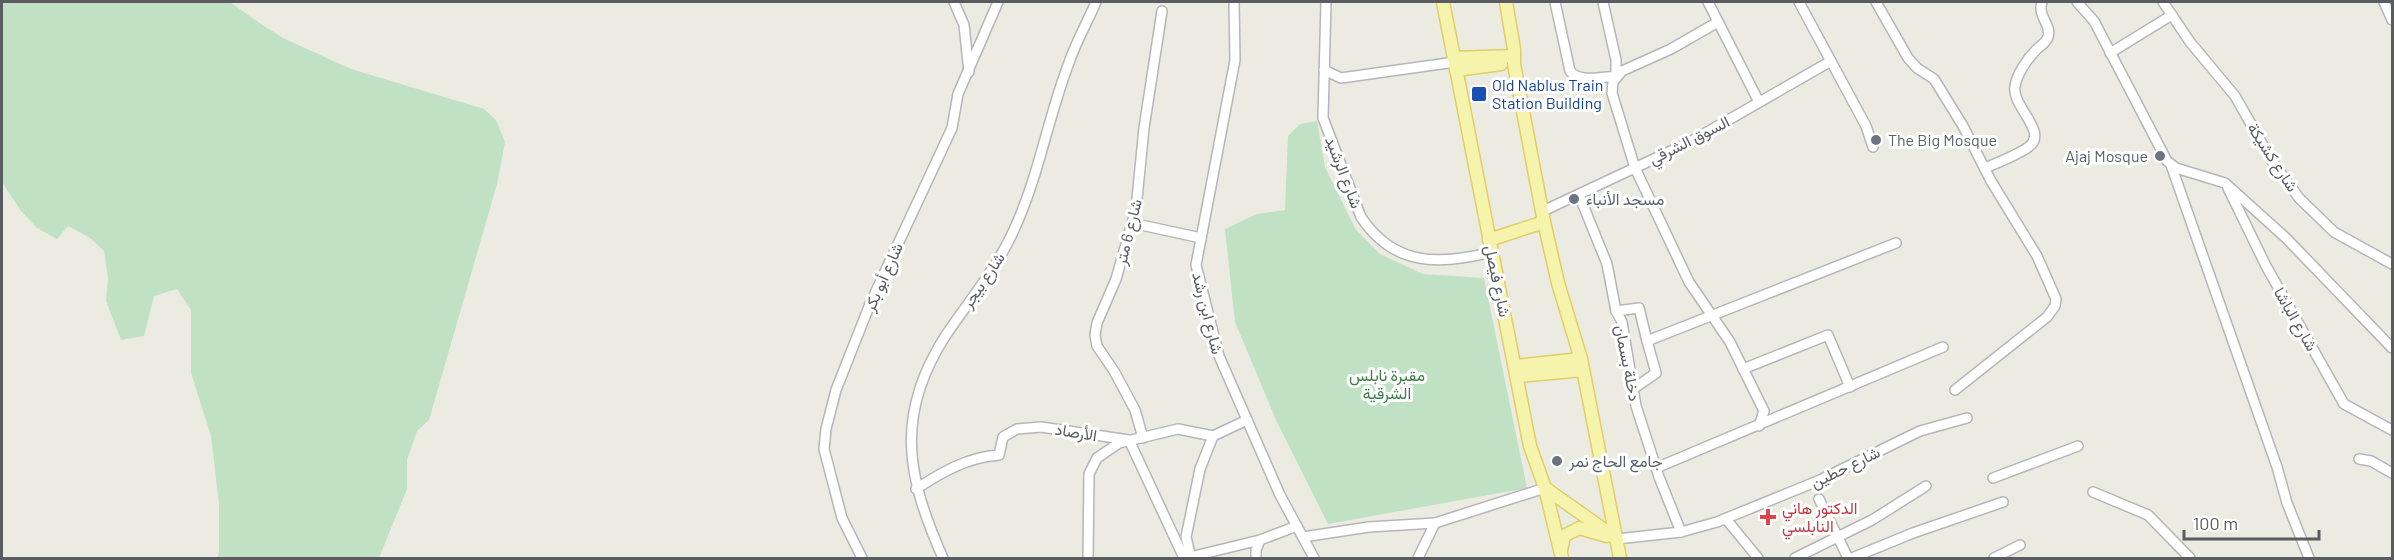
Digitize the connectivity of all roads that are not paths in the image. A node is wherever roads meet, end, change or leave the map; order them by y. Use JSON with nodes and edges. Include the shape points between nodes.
{"nodes":[{"id":1,"x":954,"y":2,"type":"edge"},
{"id":2,"x":998,"y":2,"type":"edge"},
{"id":3,"x":1096,"y":2,"type":"edge"},
{"id":4,"x":1234,"y":2,"type":"edge"},
{"id":5,"x":1326,"y":2,"type":"edge"},
{"id":6,"x":1443,"y":2,"type":"edge"},
{"id":7,"x":1506,"y":2,"type":"edge"},
{"id":8,"x":1555,"y":2,"type":"edge"},
{"id":9,"x":1603,"y":2,"type":"edge"},
{"id":10,"x":1708,"y":2,"type":"edge"},
{"id":11,"x":1799,"y":2,"type":"edge"},
{"id":12,"x":1876,"y":2,"type":"edge"},
{"id":13,"x":2042,"y":2,"type":"edge"},
{"id":14,"x":2077,"y":2,"type":"edge"},
{"id":15,"x":2163,"y":2,"type":"edge"},
{"id":16,"x":2384,"y":2,"type":"edge"},
{"id":17,"x":1162,"y":11,"type":"dead end"},
{"id":18,"x":2172,"y":15,"type":"junction"},
{"id":19,"x":2392,"y":21,"type":"edge"},
{"id":20,"x":1718,"y":22,"type":"junction"},
{"id":21,"x":2110,"y":52,"type":"junction"},
{"id":22,"x":1514,"y":60,"type":"junction"},
{"id":23,"x":1831,"y":61,"type":"junction"},
{"id":24,"x":1455,"y":63,"type":"junction"},
{"id":25,"x":1323,"y":70,"type":"junction"},
{"id":26,"x":969,"y":72,"type":"junction"},
{"id":27,"x":1616,"y":76,"type":"junction"},
{"id":28,"x":1759,"y":102,"type":"junction"},
{"id":29,"x":1873,"y":147,"type":"dead end"},
{"id":30,"x":2171,"y":165,"type":"junction"},
{"id":31,"x":1635,"y":168,"type":"junction"},
{"id":32,"x":1985,"y":168,"type":"junction"},
{"id":33,"x":2225,"y":183,"type":"junction"},
{"id":34,"x":1579,"y":195,"type":"junction"},
{"id":35,"x":1544,"y":217,"type":"junction"},
{"id":36,"x":1132,"y":224,"type":"junction"},
{"id":37,"x":1201,"y":238,"type":"junction"},
{"id":38,"x":1896,"y":243,"type":"dead end"},
{"id":39,"x":1491,"y":246,"type":"junction"},
{"id":40,"x":2392,"y":264,"type":"edge"},
{"id":41,"x":1616,"y":311,"type":"junction"},
{"id":42,"x":1712,"y":315,"type":"junction"},
{"id":43,"x":1647,"y":341,"type":"junction"},
{"id":44,"x":1942,"y":347,"type":"dead end"},
{"id":45,"x":2392,"y":348,"type":"edge"},
{"id":46,"x":1582,"y":364,"type":"junction"},
{"id":47,"x":1743,"y":369,"type":"junction"},
{"id":48,"x":1517,"y":371,"type":"junction"},
{"id":49,"x":1850,"y":387,"type":"junction"},
{"id":50,"x":1634,"y":389,"type":"junction"},
{"id":51,"x":1955,"y":390,"type":"dead end"},
{"id":52,"x":1967,"y":418,"type":"dead end"},
{"id":53,"x":1247,"y":420,"type":"junction"},
{"id":54,"x":1759,"y":426,"type":"junction"},
{"id":55,"x":2392,"y":430,"type":"edge"},
{"id":56,"x":1214,"y":436,"type":"junction"},
{"id":57,"x":1143,"y":438,"type":"junction"},
{"id":58,"x":1129,"y":440,"type":"junction"},
{"id":59,"x":2078,"y":446,"type":"dead end"},
{"id":60,"x":2359,"y":459,"type":"dead end"},
{"id":61,"x":1656,"y":468,"type":"junction"},
{"id":62,"x":2392,"y":473,"type":"edge"},
{"id":63,"x":1993,"y":478,"type":"dead end"},
{"id":64,"x":1926,"y":486,"type":"dead end"},
{"id":65,"x":1545,"y":488,"type":"junction"},
{"id":66,"x":916,"y":489,"type":"junction"},
{"id":67,"x":2093,"y":492,"type":"dead end"},
{"id":68,"x":1819,"y":499,"type":"dead end"},
{"id":69,"x":2003,"y":502,"type":"dead end"},
{"id":70,"x":1725,"y":519,"type":"junction"},
{"id":71,"x":1435,"y":523,"type":"junction"},
{"id":72,"x":1297,"y":526,"type":"junction"},
{"id":73,"x":1681,"y":532,"type":"junction"},
{"id":74,"x":1303,"y":537,"type":"junction"},
{"id":75,"x":1838,"y":537,"type":"junction"},
{"id":76,"x":1617,"y":539,"type":"junction"},
{"id":77,"x":1260,"y":540,"type":"junction"},
{"id":78,"x":2020,"y":545,"type":"dead end"},
{"id":79,"x":1561,"y":555,"type":"edge"},
{"id":80,"x":862,"y":558,"type":"edge"},
{"id":81,"x":943,"y":558,"type":"edge"},
{"id":82,"x":1088,"y":558,"type":"edge"},
{"id":83,"x":1188,"y":558,"type":"edge"},
{"id":84,"x":1256,"y":558,"type":"edge"},
{"id":85,"x":1314,"y":558,"type":"edge"},
{"id":86,"x":1418,"y":558,"type":"edge"},
{"id":87,"x":1620,"y":558,"type":"edge"},
{"id":88,"x":1758,"y":558,"type":"edge"},
{"id":89,"x":1795,"y":558,"type":"edge"},
{"id":90,"x":1850,"y":558,"type":"edge"},
{"id":91,"x":1994,"y":558,"type":"edge"},
{"id":92,"x":2190,"y":558,"type":"edge"},
{"id":93,"x":2309,"y":558,"type":"edge"}],
"edges":[{"from":1,"to":26,"type":"street","via":[[964,25]]},
{"from":2,"to":26,"type":"street","name":"شارع أبو بكر"},
{"from":3,"to":66,"type":"street","name":"شارع بيجر","via":[[1070,60],[1013,234],[945,337],[921,384],[910,438]]},
{"from":4,"to":37,"type":"street","name":"شارع ابن رشد","via":[[1235,60]]},
{"from":5,"to":25,"type":"street","name":"شارع الرشيد"},
{"from":6,"to":24,"type":"main road","name":"شارع فيصل"},
{"from":7,"to":22,"type":"main road"},
{"from":8,"to":27,"type":"street","via":[[1573,75]]},
{"from":9,"to":27,"type":"street"},
{"from":10,"to":20,"type":"street"},
{"from":11,"to":23,"type":"street"},
{"from":12,"to":32,"type":"street","via":[[1908,58],[1937,82]]},
{"from":13,"to":32,"type":"street","via":[[2040,10],[2049,29],[2048,37],[2015,86],[2015,97],[2033,126],[2035,140],[2028,148]]},
{"from":14,"to":21,"type":"street","via":[[2094,21]]},
{"from":15,"to":18,"type":"street","name":"شارع كشيكة"},
{"from":16,"to":19,"type":"street"},
{"from":17,"to":36,"type":"street","name":"شارع 6 متر"},
{"from":18,"to":21,"type":"street"},
{"from":18,"to":40,"type":"street","name":"شارع كشيكة","via":[[2235,96],[2272,161],[2306,206],[2337,234]]},
{"from":20,"to":27,"type":"street"},
{"from":20,"to":28,"type":"street"},
{"from":21,"to":30,"type":"street"},
{"from":22,"to":24,"type":"main road"},
{"from":22,"to":35,"type":"main road"},
{"from":23,"to":28,"type":"street","name":"السوق الشرقي"},
{"from":23,"to":29,"type":"street"},
{"from":24,"to":25,"type":"street","via":[[1341,78]]},
{"from":24,"to":39,"type":"main road","name":"شارع فيصل"},
{"from":25,"to":39,"type":"street","name":"شارع الرشيد","via":[[1323,118],[1361,217],[1372,233],[1413,257],[1432,260],[1471,257]]},
{"from":26,"to":80,"type":"street","name":"شارع أبو بكر","via":[[958,94],[952,128],[870,304],[836,390],[826,429],[824,448],[837,498]]},
{"from":27,"to":31,"type":"street","via":[[1612,93]]},
{"from":28,"to":31,"type":"street","name":"السوق الشرقي"},
{"from":30,"to":33,"type":"street"},
{"from":30,"to":93,"type":"street"},
{"from":31,"to":34,"type":"street","name":"السوق الشرقي"},
{"from":31,"to":42,"type":"street","via":[[1689,282]]},
{"from":32,"to":51,"type":"street","via":[[2037,256],[2056,299],[2047,317]]},
{"from":33,"to":45,"type":"street","via":[[2286,238]]},
{"from":33,"to":55,"type":"street","name":"شارع الباشا","via":[[2266,266],[2344,404]]},
{"from":34,"to":35,"type":"street","name":"السوق الشرقي"},
{"from":34,"to":41,"type":"street","name":"دخلة بسمان","via":[[1607,264]]},
{"from":35,"to":39,"type":"main road"},
{"from":35,"to":46,"type":"main road"},
{"from":36,"to":37,"type":"street"},
{"from":36,"to":57,"type":"street","name":"شارع 6 متر","via":[[1095,335],[1097,346],[1135,410]]},
{"from":37,"to":53,"type":"street","name":"شارع ابن رشد","via":[[1196,265],[1219,356]]},
{"from":38,"to":42,"type":"street"},
{"from":39,"to":48,"type":"main road","name":"شارع فيصل"},
{"from":41,"to":43,"type":"street","via":[[1639,308]]},
{"from":41,"to":50,"type":"street","name":"دخلة بسمان","via":[[1622,322]]},
{"from":42,"to":43,"type":"street"},
{"from":42,"to":47,"type":"street"},
{"from":43,"to":50,"type":"street","via":[[1656,373]]},
{"from":44,"to":49,"type":"street"},
{"from":46,"to":48,"type":"main road"},
{"from":46,"to":76,"type":"main road"},
{"from":47,"to":49,"type":"street","via":[[1828,335]]},
{"from":47,"to":54,"type":"street","via":[[1764,411]]},
{"from":48,"to":65,"type":"main road","name":"شارع فيصل","via":[[1530,446]]},
{"from":49,"to":54,"type":"street"},
{"from":50,"to":61,"type":"street","name":"دخلة بسمان"},
{"from":52,"to":70,"type":"street","name":"شارع حطين","via":[[1920,431],[1820,480]]},
{"from":53,"to":56,"type":"street"},
{"from":53,"to":72,"type":"street","name":"شارع ابن رشد"},
{"from":54,"to":61,"type":"street"},
{"from":56,"to":57,"type":"street","via":[[1178,429]]},
{"from":56,"to":83,"type":"street","via":[[1200,469],[1186,537]]},
{"from":57,"to":58,"type":"street"},
{"from":58,"to":66,"type":"street","name":"الأرصاد","via":[[1041,427],[1017,429],[1003,437],[999,454],[978,456],[959,464]]},
{"from":58,"to":82,"type":"street","via":[[1103,453],[1091,468]]},
{"from":58,"to":83,"type":"street"},
{"from":59,"to":63,"type":"street"},
{"from":60,"to":62,"type":"street","via":[[2371,460]]},
{"from":61,"to":73,"type":"street","name":"دخلة بسمان"},
{"from":64,"to":75,"type":"street"},
{"from":65,"to":71,"type":"street"},
{"from":65,"to":76,"type":"main road"},
{"from":65,"to":79,"type":"main road","name":"شارع فيصل"},
{"from":66,"to":81,"type":"street","name":"شارع بيجر"},
{"from":67,"to":92,"type":"street","via":[[2148,515]]},
{"from":68,"to":75,"type":"street"},
{"from":69,"to":90,"type":"street"},
{"from":70,"to":73,"type":"street","name":"شارع حطين"},
{"from":70,"to":88,"type":"street"},
{"from":71,"to":74,"type":"street"},
{"from":71,"to":86,"type":"street"},
{"from":72,"to":74,"type":"street","name":"شارع ابن رشد"},
{"from":72,"to":77,"type":"street"},
{"from":73,"to":76,"type":"street","name":"شارع حطين"},
{"from":74,"to":85,"type":"street","name":"شارع ابن رشد"},
{"from":75,"to":89,"type":"street"},
{"from":75,"to":90,"type":"street"},
{"from":76,"to":79,"type":"main road","via":[[1579,528],[1564,536]]},
{"from":76,"to":87,"type":"main road"},
{"from":77,"to":83,"type":"street"},
{"from":77,"to":84,"type":"street"},
{"from":78,"to":91,"type":"street"}]}
